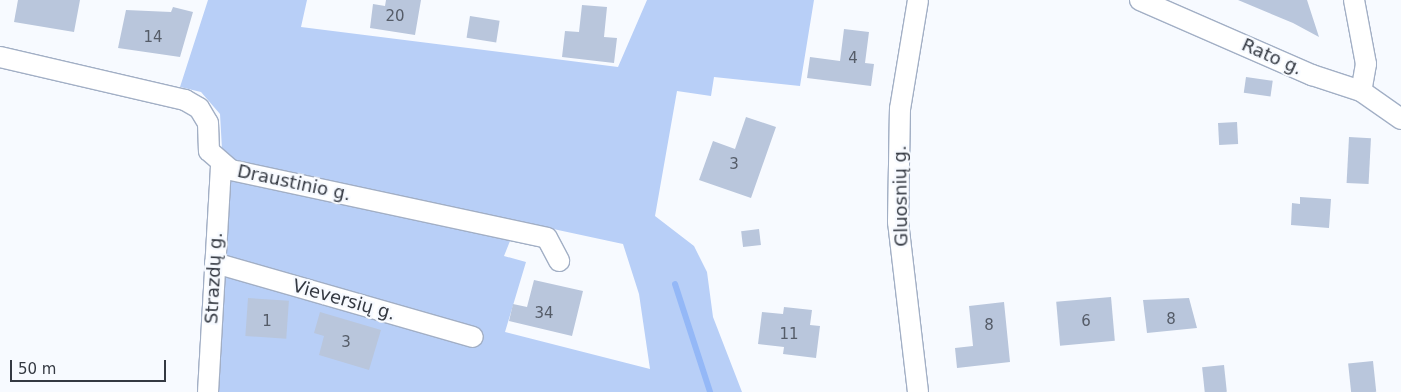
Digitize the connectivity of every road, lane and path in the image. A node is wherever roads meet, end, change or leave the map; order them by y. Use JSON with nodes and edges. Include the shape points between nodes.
{"nodes":[{"id":1,"x":918,"y":0,"type":"edge"},
{"id":2,"x":1140,"y":0,"type":"edge"},
{"id":3,"x":1354,"y":0,"type":"edge"},
{"id":4,"x":0,"y":57,"type":"edge"},
{"id":5,"x":1361,"y":91,"type":"junction"},
{"id":6,"x":1401,"y":119,"type":"edge"},
{"id":7,"x":220,"y":164,"type":"junction"},
{"id":8,"x":559,"y":261,"type":"dead end"},
{"id":9,"x":215,"y":263,"type":"junction"},
{"id":10,"x":473,"y":337,"type":"dead end"},
{"id":11,"x":208,"y":392,"type":"edge"},
{"id":12,"x":918,"y":392,"type":"edge"}],
"edges":[{"from":1,"to":12,"type":"street","name":"Gluosnių g.","via":[[900,109],[898,222]]},
{"from":2,"to":5,"type":"street","name":"Rato g.","via":[[1312,75]]},
{"from":3,"to":5,"type":"street","via":[[1366,64]]},
{"from":4,"to":7,"type":"street","name":"Draustinio g.","via":[[185,100],[199,108],[208,123],[209,151]]},
{"from":5,"to":6,"type":"street","name":"Rato g."},
{"from":7,"to":8,"type":"street","name":"Draustinio g.","via":[[547,238]]},
{"from":7,"to":9,"type":"street","name":"Strazdų g."},
{"from":9,"to":10,"type":"street","name":"Vieversių g."},
{"from":9,"to":11,"type":"street","name":"Strazdų g."}]}
